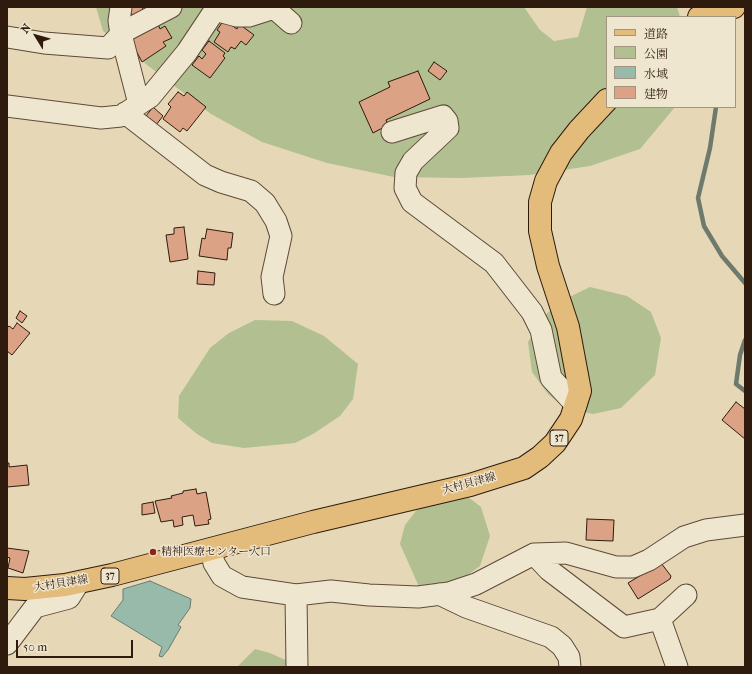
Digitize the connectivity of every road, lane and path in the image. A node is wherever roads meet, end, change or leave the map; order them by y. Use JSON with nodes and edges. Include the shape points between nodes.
{"nodes":[{"id":1,"x":121,"y":7,"type":"edge"},
{"id":2,"x":171,"y":7,"type":"edge"},
{"id":3,"x":734,"y":7,"type":"edge"},
{"id":4,"x":216,"y":8,"type":"edge"},
{"id":5,"x":745,"y":9,"type":"edge"},
{"id":6,"x":701,"y":16,"type":"edge"},
{"id":7,"x":291,"y":23,"type":"dead end"},
{"id":8,"x":121,"y":34,"type":"junction"},
{"id":9,"x":7,"y":37,"type":"edge"},
{"id":10,"x":606,"y":101,"type":"edge"},
{"id":11,"x":7,"y":106,"type":"edge"},
{"id":12,"x":132,"y":108,"type":"junction"},
{"id":13,"x":392,"y":132,"type":"dead end"},
{"id":14,"x":274,"y":294,"type":"dead end"},
{"id":15,"x":576,"y":405,"type":"junction"},
{"id":16,"x":745,"y":526,"type":"edge"},
{"id":17,"x":210,"y":549,"type":"junction"},
{"id":18,"x":534,"y":554,"type":"junction"},
{"id":19,"x":79,"y":582,"type":"junction"},
{"id":20,"x":13,"y":585,"type":"edge"},
{"id":21,"x":439,"y":594,"type":"junction"},
{"id":22,"x":296,"y":595,"type":"junction"},
{"id":23,"x":686,"y":596,"type":"dead end"},
{"id":24,"x":660,"y":619,"type":"junction"},
{"id":25,"x":7,"y":644,"type":"edge"},
{"id":26,"x":297,"y":667,"type":"edge"},
{"id":27,"x":570,"y":667,"type":"edge"},
{"id":28,"x":677,"y":667,"type":"edge"}],
"edges":[{"from":1,"to":8,"type":"street"},
{"from":2,"to":8,"type":"street"},
{"from":3,"to":5,"type":"main road"},
{"from":3,"to":6,"type":"main road","via":[[715,9]]},
{"from":4,"to":7,"type":"street","via":[[237,16],[249,16],[274,8]]},
{"from":4,"to":12,"type":"street","via":[[187,52],[150,96]]},
{"from":8,"to":9,"type":"street","via":[[108,48]]},
{"from":8,"to":12,"type":"street"},
{"from":10,"to":15,"type":"main road","name":"大村貝津線","number":"37","via":[[561,153],[546,182],[540,202],[540,231],[548,266],[568,327],[579,385]]},
{"from":11,"to":12,"type":"street","via":[[101,118],[121,116]]},
{"from":12,"to":14,"type":"street","via":[[205,175],[251,191],[265,203],[276,221],[281,236],[272,277]]},
{"from":13,"to":15,"type":"street","via":[[443,116],[447,121],[448,128],[413,161],[406,173],[405,188],[412,202],[494,263],[532,312],[541,330],[551,378]]},
{"from":15,"to":17,"type":"main road","name":"大村貝津線","number":"37","via":[[572,419],[555,443],[524,468],[470,485]]},
{"from":16,"to":18,"type":"street","via":[[706,530],[684,537],[633,568],[616,567],[566,553]]},
{"from":17,"to":19,"type":"main road","name":"大村貝津線","number":"37"},
{"from":17,"to":22,"type":"street","via":[[214,563],[222,576],[242,587]]},
{"from":18,"to":21,"type":"street","via":[[476,584]]},
{"from":18,"to":24,"type":"street","via":[[550,570],[624,627]]},
{"from":19,"to":20,"type":"main road","name":"大村貝津線","number":"37"},
{"from":19,"to":25,"type":"street","via":[[69,598],[35,607]]},
{"from":21,"to":22,"type":"street","via":[[418,597],[331,591]]},
{"from":21,"to":27,"type":"street","via":[[466,608],[551,637],[562,646],[569,657]]},
{"from":22,"to":26,"type":"street"},
{"from":23,"to":24,"type":"street"},
{"from":24,"to":28,"type":"street"}]}
